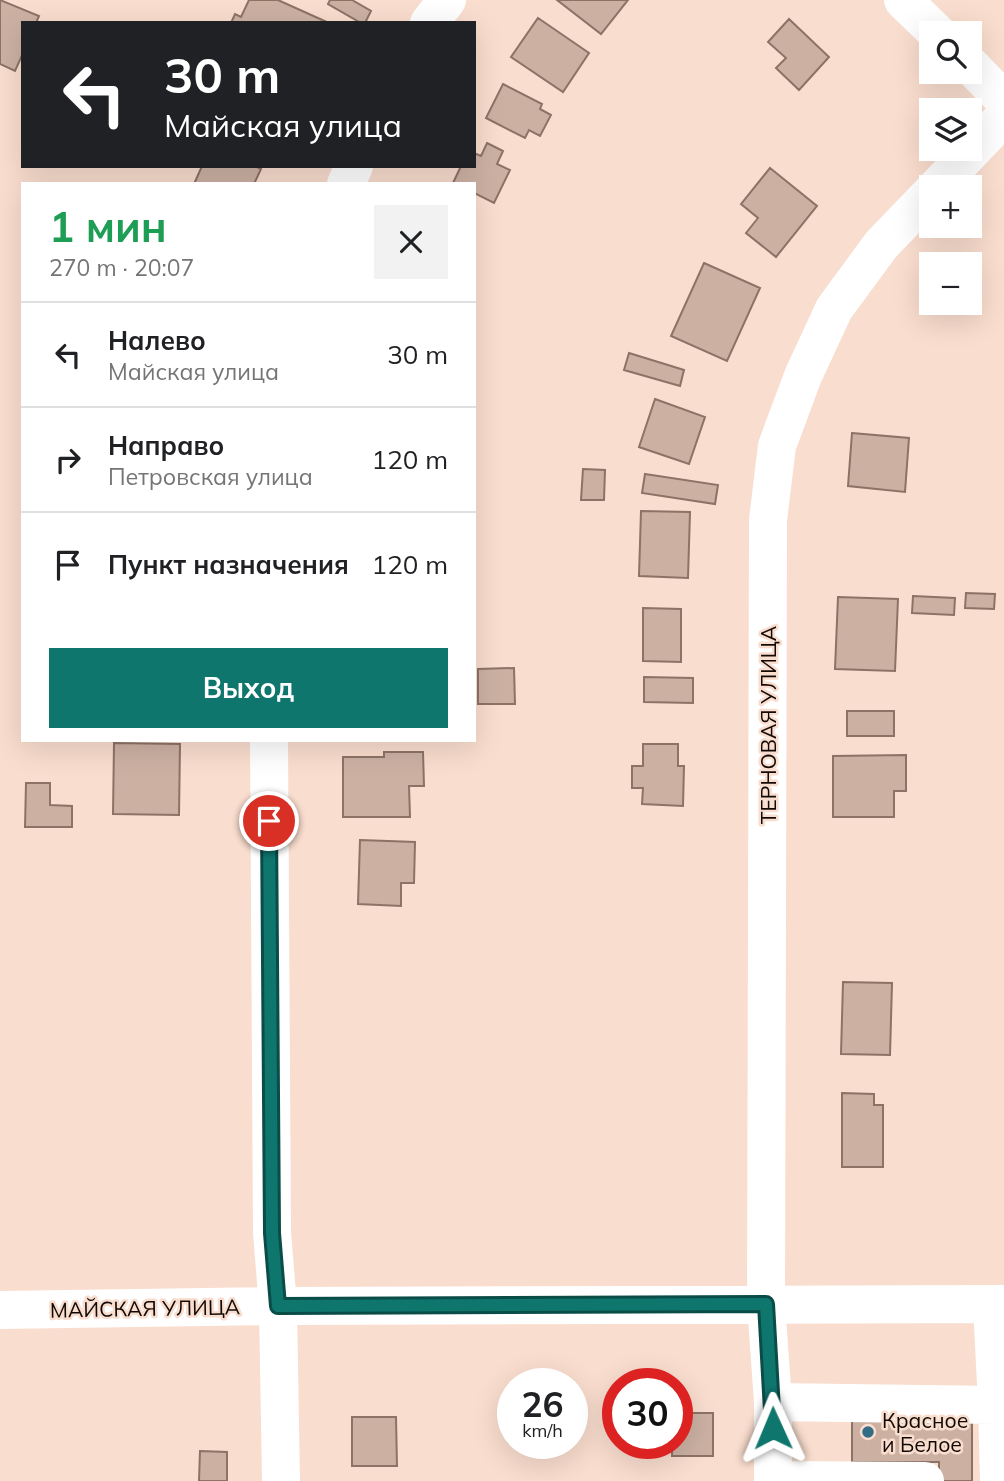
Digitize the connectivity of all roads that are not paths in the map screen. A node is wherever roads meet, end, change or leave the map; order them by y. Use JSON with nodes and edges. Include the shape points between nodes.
{"nodes":[{"id":1,"x":447,"y":0,"type":"edge"},
{"id":2,"x":902,"y":0,"type":"edge"},
{"id":3,"x":431,"y":21,"type":"edge"},
{"id":4,"x":924,"y":21,"type":"edge"},
{"id":5,"x":982,"y":77,"type":"edge"},
{"id":6,"x":1004,"y":100,"type":"edge"},
{"id":7,"x":1004,"y":117,"type":"edge"},
{"id":8,"x":948,"y":175,"type":"edge"},
{"id":9,"x":919,"y":205,"type":"edge"},
{"id":10,"x":269,"y":742,"type":"edge"},
{"id":11,"x":766,"y":1304,"type":"junction"},
{"id":12,"x":998,"y":1304,"type":"edge"},
{"id":13,"x":278,"y":1306,"type":"junction"},
{"id":14,"x":0,"y":1310,"type":"edge"},
{"id":15,"x":773,"y":1402,"type":"junction"},
{"id":16,"x":997,"y":1405,"type":"junction"},
{"id":17,"x":774,"y":1480,"type":"edge"},
{"id":18,"x":281,"y":1481,"type":"edge"},
{"id":19,"x":925,"y":1481,"type":"edge"},
{"id":20,"x":999,"y":1481,"type":"edge"}],
"edges":[{"from":1,"to":3,"type":"street"},
{"from":2,"to":4,"type":"street"},
{"from":5,"to":6,"type":"street"},
{"from":7,"to":8,"type":"street"},
{"from":9,"to":11,"type":"street","name":"ТЕРНОВАЯ УЛИЦА","via":[[881,244],[834,309],[777,446],[768,520]]},
{"from":10,"to":13,"type":"street","via":[[272,1233]]},
{"from":11,"to":12,"type":"street","name":"МАЙСКАЯ УЛИЦА"},
{"from":11,"to":13,"type":"street","name":"МАЙСКАЯ УЛИЦА"},
{"from":11,"to":15,"type":"street","name":"ТЕРНОВАЯ УЛИЦА"},
{"from":12,"to":16,"type":"street"},
{"from":13,"to":14,"type":"street","name":"МАЙСКАЯ УЛИЦА"},
{"from":13,"to":18,"type":"street"},
{"from":15,"to":16,"type":"street"},
{"from":15,"to":17,"type":"street","name":"ТЕРНОВАЯ УЛИЦА"},
{"from":16,"to":20,"type":"street"},
{"from":17,"to":19,"type":"street"}]}
